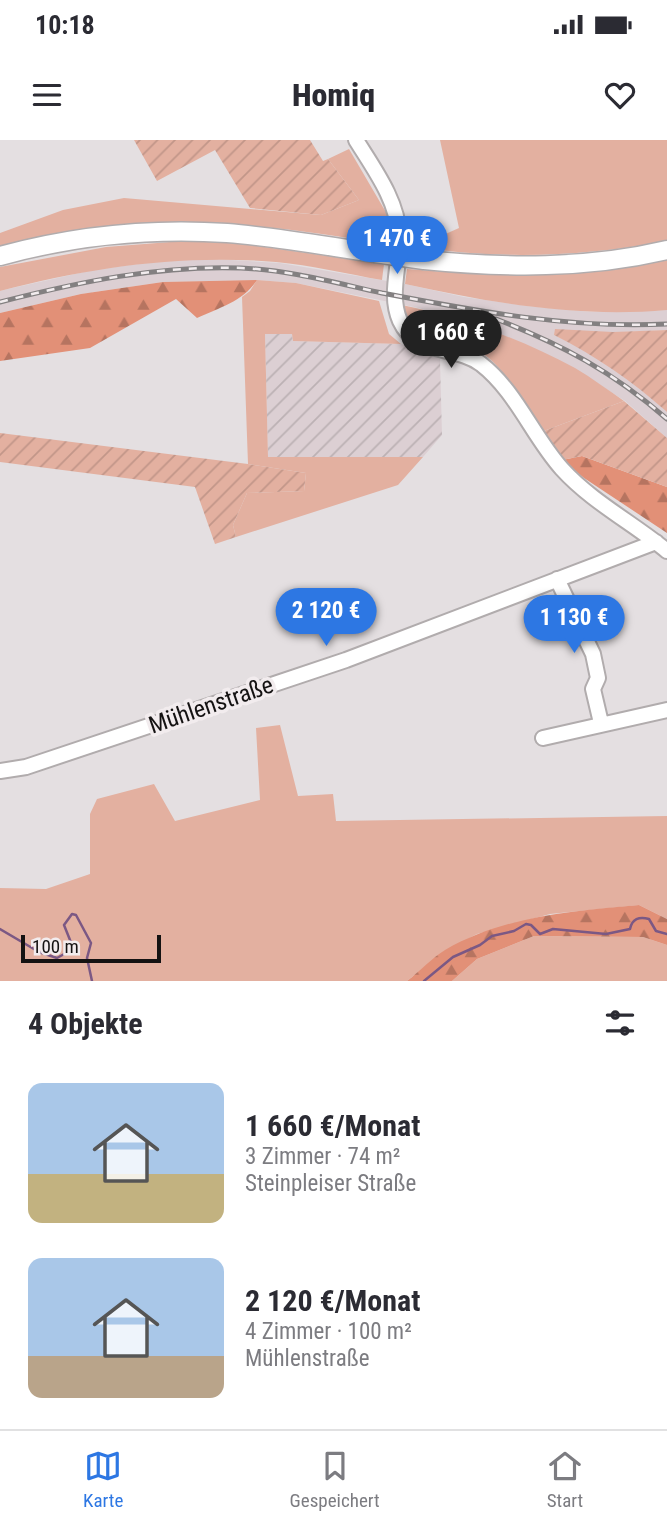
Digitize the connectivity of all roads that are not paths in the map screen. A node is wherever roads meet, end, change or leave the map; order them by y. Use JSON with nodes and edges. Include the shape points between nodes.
{"nodes":[{"id":1,"x":356,"y":140,"type":"edge"},
{"id":2,"x":667,"y":250,"type":"edge"},
{"id":3,"x":0,"y":256,"type":"edge"},
{"id":4,"x":661,"y":546,"type":"edge"},
{"id":5,"x":557,"y":579,"type":"junction"},
{"id":6,"x":667,"y":710,"type":"edge"},
{"id":7,"x":601,"y":723,"type":"junction"},
{"id":8,"x":543,"y":738,"type":"dead end"},
{"id":9,"x":0,"y":771,"type":"edge"}],
"edges":[{"from":1,"to":4,"type":"street","via":[[387,191],[397,222],[395,299],[404,329],[423,344],[467,356],[498,379],[562,470]]},
{"from":2,"to":3,"type":"main road","bridge":true,"via":[[534,266],[470,265],[277,238],[187,232],[106,236]]},
{"from":4,"to":5,"type":"street","name":"Mühlenstraße"},
{"from":5,"to":7,"type":"street","via":[[593,654],[598,678],[593,689]]},
{"from":5,"to":9,"type":"street","name":"Mühlenstraße","via":[[346,660],[26,767]]},
{"from":6,"to":7,"type":"street"},
{"from":7,"to":8,"type":"street"}]}
